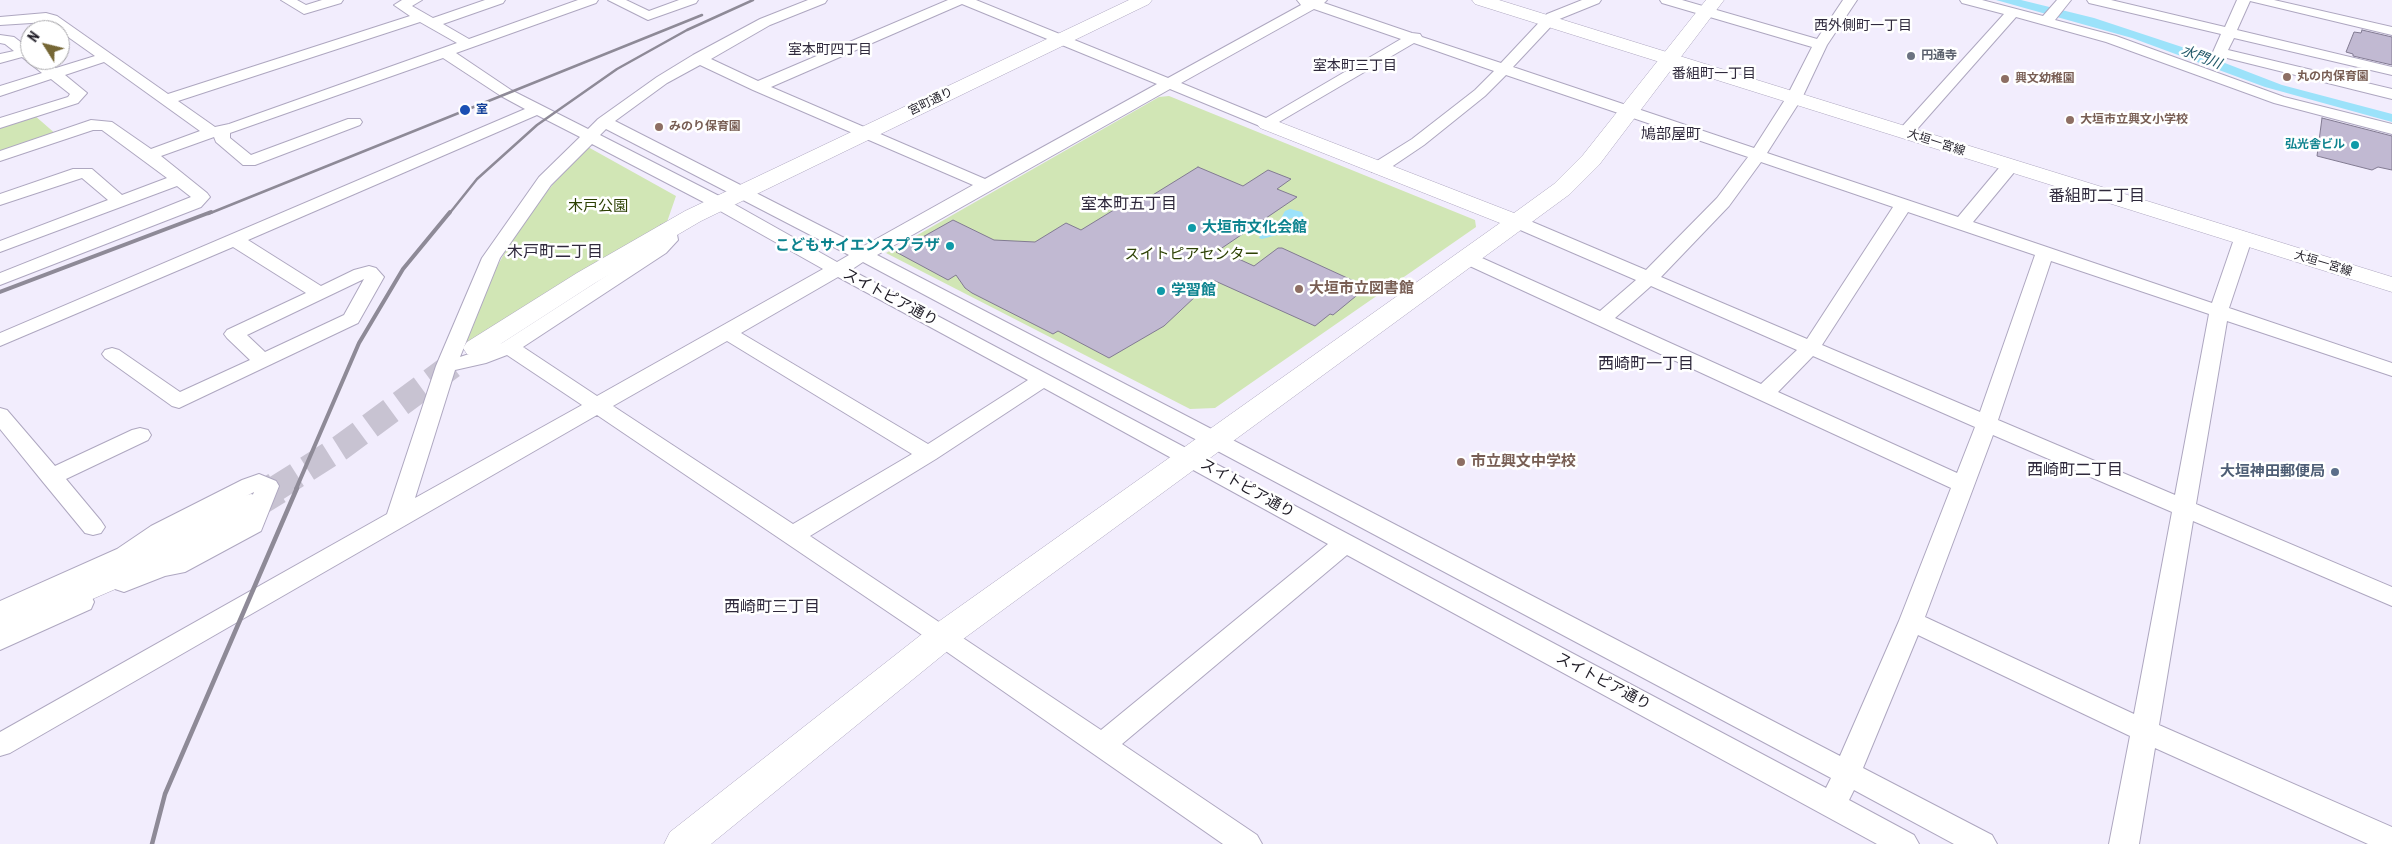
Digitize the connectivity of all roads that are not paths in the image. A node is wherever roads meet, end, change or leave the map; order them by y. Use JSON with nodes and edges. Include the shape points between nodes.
{"nodes":[{"id":1,"x":288,"y":0,"type":"edge"},
{"id":2,"x":336,"y":0,"type":"edge"},
{"id":3,"x":415,"y":0,"type":"edge"},
{"id":4,"x":498,"y":0,"type":"edge"},
{"id":5,"x":591,"y":0,"type":"edge"},
{"id":6,"x":614,"y":0,"type":"edge"},
{"id":7,"x":691,"y":0,"type":"edge"},
{"id":8,"x":820,"y":0,"type":"edge"},
{"id":9,"x":959,"y":0,"type":"edge"},
{"id":10,"x":964,"y":0,"type":"edge"},
{"id":11,"x":1143,"y":0,"type":"edge"},
{"id":12,"x":1481,"y":0,"type":"edge"},
{"id":13,"x":1594,"y":0,"type":"edge"},
{"id":14,"x":1667,"y":0,"type":"edge"},
{"id":15,"x":1850,"y":0,"type":"edge"},
{"id":16,"x":1967,"y":0,"type":"edge"},
{"id":17,"x":2094,"y":0,"type":"edge"},
{"id":18,"x":2244,"y":0,"type":"edge"},
{"id":19,"x":2256,"y":0,"type":"edge"},
{"id":20,"x":1312,"y":1,"type":"edge"},
{"id":21,"x":397,"y":2,"type":"edge"},
{"id":22,"x":1710,"y":6,"type":"edge"},
{"id":23,"x":2055,"y":11,"type":"edge"},
{"id":24,"x":2014,"y":12,"type":"junction"},
{"id":25,"x":427,"y":20,"type":"junction"},
{"id":26,"x":1549,"y":21,"type":"junction"},
{"id":27,"x":0,"y":22,"type":"edge"},
{"id":28,"x":2392,"y":31,"type":"edge"},
{"id":29,"x":2229,"y":32,"type":"junction"},
{"id":30,"x":1415,"y":37,"type":"junction"},
{"id":31,"x":0,"y":39,"type":"edge"},
{"id":32,"x":1062,"y":39,"type":"junction"},
{"id":33,"x":470,"y":45,"type":"junction"},
{"id":34,"x":1820,"y":45,"type":"junction"},
{"id":35,"x":20,"y":48,"type":"edge"},
{"id":36,"x":446,"y":53,"type":"junction"},
{"id":37,"x":20,"y":57,"type":"edge"},
{"id":38,"x":106,"y":57,"type":"junction"},
{"id":39,"x":698,"y":58,"type":"junction"},
{"id":40,"x":0,"y":60,"type":"edge"},
{"id":41,"x":1669,"y":60,"type":"junction"},
{"id":42,"x":1504,"y":69,"type":"junction"},
{"id":43,"x":48,"y":70,"type":"edge"},
{"id":44,"x":2392,"y":71,"type":"edge"},
{"id":45,"x":53,"y":74,"type":"junction"},
{"id":46,"x":1169,"y":82,"type":"junction"},
{"id":47,"x":758,"y":86,"type":"junction"},
{"id":48,"x":0,"y":91,"type":"edge"},
{"id":49,"x":2392,"y":94,"type":"edge"},
{"id":50,"x":1794,"y":98,"type":"junction"},
{"id":51,"x":166,"y":100,"type":"junction"},
{"id":52,"x":540,"y":109,"type":"junction"},
{"id":53,"x":1629,"y":112,"type":"junction"},
{"id":54,"x":354,"y":122,"type":"dead end"},
{"id":55,"x":0,"y":124,"type":"edge"},
{"id":56,"x":1267,"y":124,"type":"junction"},
{"id":57,"x":597,"y":129,"type":"junction"},
{"id":58,"x":2392,"y":129,"type":"edge"},
{"id":59,"x":217,"y":131,"type":"junction"},
{"id":60,"x":866,"y":133,"type":"junction"},
{"id":61,"x":1905,"y":133,"type":"junction"},
{"id":62,"x":1758,"y":155,"type":"junction"},
{"id":63,"x":0,"y":156,"type":"edge"},
{"id":64,"x":149,"y":156,"type":"junction"},
{"id":65,"x":2010,"y":166,"type":"junction"},
{"id":66,"x":1378,"y":168,"type":"junction"},
{"id":67,"x":177,"y":180,"type":"junction"},
{"id":68,"x":986,"y":185,"type":"junction"},
{"id":69,"x":740,"y":192,"type":"junction"},
{"id":70,"x":0,"y":200,"type":"edge"},
{"id":71,"x":120,"y":202,"type":"junction"},
{"id":72,"x":719,"y":203,"type":"junction"},
{"id":73,"x":1904,"y":204,"type":"junction"},
{"id":74,"x":1517,"y":222,"type":"junction"},
{"id":75,"x":1962,"y":224,"type":"junction"},
{"id":76,"x":667,"y":229,"type":"junction"},
{"id":77,"x":2242,"y":239,"type":"junction"},
{"id":78,"x":235,"y":240,"type":"junction"},
{"id":79,"x":0,"y":247,"type":"edge"},
{"id":80,"x":2045,"y":253,"type":"junction"},
{"id":81,"x":865,"y":256,"type":"junction"},
{"id":82,"x":1467,"y":258,"type":"junction"},
{"id":83,"x":838,"y":270,"type":"junction"},
{"id":84,"x":0,"y":279,"type":"edge"},
{"id":85,"x":1648,"y":279,"type":"junction"},
{"id":86,"x":2392,"y":285,"type":"edge"},
{"id":87,"x":320,"y":293,"type":"junction"},
{"id":88,"x":2219,"y":311,"type":"junction"},
{"id":89,"x":1602,"y":319,"type":"junction"},
{"id":90,"x":727,"y":333,"type":"junction"},
{"id":91,"x":0,"y":340,"type":"edge"},
{"id":92,"x":509,"y":347,"type":"junction"},
{"id":93,"x":1811,"y":347,"type":"junction"},
{"id":94,"x":476,"y":348,"type":"tunnel mouth"},
{"id":95,"x":112,"y":354,"type":"dead end"},
{"id":96,"x":263,"y":361,"type":"junction"},
{"id":97,"x":446,"y":366,"type":"junction"},
{"id":98,"x":2392,"y":370,"type":"edge"},
{"id":99,"x":1044,"y":379,"type":"junction"},
{"id":100,"x":1764,"y":394,"type":"junction"},
{"id":101,"x":598,"y":405,"type":"junction"},
{"id":102,"x":1987,"y":422,"type":"junction"},
{"id":103,"x":4,"y":428,"type":"edge"},
{"id":104,"x":140,"y":435,"type":"dead end"},
{"id":105,"x":1201,"y":448,"type":"junction"},
{"id":106,"x":928,"y":454,"type":"junction"},
{"id":107,"x":51,"y":477,"type":"junction"},
{"id":108,"x":1962,"y":484,"type":"junction"},
{"id":109,"x":250,"y":504,"type":"tunnel mouth"},
{"id":110,"x":2185,"y":507,"type":"junction"},
{"id":111,"x":397,"y":520,"type":"junction"},
{"id":112,"x":93,"y":527,"type":"dead end"},
{"id":113,"x":793,"y":536,"type":"junction"},
{"id":114,"x":1345,"y":543,"type":"junction"},
{"id":115,"x":2392,"y":597,"type":"edge"},
{"id":116,"x":0,"y":612,"type":"edge"},
{"id":117,"x":1911,"y":622,"type":"junction"},
{"id":118,"x":0,"y":626,"type":"edge"},
{"id":119,"x":943,"y":636,"type":"junction"},
{"id":120,"x":0,"y":640,"type":"edge"},
{"id":121,"x":2145,"y":731,"type":"junction"},
{"id":122,"x":1102,"y":745,"type":"junction"},
{"id":123,"x":0,"y":746,"type":"edge"},
{"id":124,"x":1846,"y":773,"type":"junction"},
{"id":125,"x":1833,"y":806,"type":"junction"},
{"id":126,"x":2392,"y":841,"type":"edge"},
{"id":127,"x":683,"y":844,"type":"edge"},
{"id":128,"x":1247,"y":844,"type":"edge"},
{"id":129,"x":1904,"y":844,"type":"edge"},
{"id":130,"x":1982,"y":844,"type":"edge"},
{"id":131,"x":2124,"y":844,"type":"edge"}],
"edges":[{"from":1,"to":2,"type":"street","via":[[304,10]]},
{"from":3,"to":21,"type":"street"},
{"from":4,"to":25,"type":"street"},
{"from":5,"to":33,"type":"street"},
{"from":6,"to":7,"type":"street","via":[[648,16]]},
{"from":8,"to":39,"type":"street","via":[[765,22]]},
{"from":9,"to":47,"type":"street"},
{"from":10,"to":32,"type":"street"},
{"from":11,"to":32,"type":"street","name":"宮町通り"},
{"from":12,"to":26,"type":"street","name":"大垣一宮線"},
{"from":13,"to":26,"type":"street"},
{"from":14,"to":22,"type":"street"},
{"from":15,"to":34,"type":"street"},
{"from":16,"to":24,"type":"street"},
{"from":17,"to":29,"type":"street"},
{"from":18,"to":29,"type":"street"},
{"from":19,"to":28,"type":"street"},
{"from":20,"to":30,"type":"street"},
{"from":20,"to":46,"type":"street"},
{"from":21,"to":25,"type":"street"},
{"from":22,"to":34,"type":"street"},
{"from":22,"to":41,"type":"street"},
{"from":23,"to":24,"type":"street"},
{"from":23,"to":58,"type":"street","via":[[2111,39],[2279,100]]},
{"from":24,"to":61,"type":"street"},
{"from":25,"to":33,"type":"street"},
{"from":25,"to":51,"type":"street"},
{"from":26,"to":41,"type":"street","name":"大垣一宮線"},
{"from":26,"to":42,"type":"street"},
{"from":27,"to":38,"type":"street","via":[[46,17]]},
{"from":29,"to":44,"type":"street"},
{"from":29,"to":49,"type":"street","via":[[2220,52]]},
{"from":30,"to":42,"type":"street"},
{"from":30,"to":56,"type":"street"},
{"from":31,"to":35,"type":"street","via":[[9,40]]},
{"from":32,"to":46,"type":"street"},
{"from":32,"to":60,"type":"street","name":"宮町通り"},
{"from":33,"to":36,"type":"street"},
{"from":34,"to":50,"type":"street"},
{"from":36,"to":52,"type":"street","via":[[506,93]]},
{"from":36,"to":59,"type":"street"},
{"from":37,"to":40,"type":"street"},
{"from":38,"to":45,"type":"street"},
{"from":38,"to":51,"type":"street"},
{"from":39,"to":47,"type":"street"},
{"from":39,"to":57,"type":"street","via":[[662,80]]},
{"from":41,"to":50,"type":"street","name":"大垣一宮線"},
{"from":41,"to":53,"type":"street"},
{"from":42,"to":53,"type":"street"},
{"from":42,"to":66,"type":"street","via":[[1434,130]]},
{"from":43,"to":45,"type":"street"},
{"from":45,"to":48,"type":"street"},
{"from":45,"to":55,"type":"street","via":[[78,93],[73,100]]},
{"from":46,"to":56,"type":"street"},
{"from":46,"to":68,"type":"street"},
{"from":47,"to":60,"type":"street"},
{"from":50,"to":61,"type":"street","name":"大垣一宮線"},
{"from":50,"to":62,"type":"street"},
{"from":51,"to":59,"type":"street"},
{"from":52,"to":57,"type":"street"},
{"from":52,"to":78,"type":"street"},
{"from":53,"to":62,"type":"street"},
{"from":53,"to":74,"type":"street","via":[[1562,189]]},
{"from":54,"to":59,"type":"street","via":[[249,162]]},
{"from":56,"to":66,"type":"street"},
{"from":57,"to":69,"type":"street"},
{"from":57,"to":72,"type":"street","name":"スイトピア通り"},
{"from":57,"to":97,"type":"street","via":[[545,181],[491,258]]},
{"from":59,"to":64,"type":"street"},
{"from":60,"to":68,"type":"street"},
{"from":60,"to":69,"type":"street","name":"宮町通り"},
{"from":61,"to":65,"type":"street","name":"大垣一宮線"},
{"from":62,"to":73,"type":"street"},
{"from":62,"to":85,"type":"street","via":[[1723,202]]},
{"from":63,"to":64,"type":"street","via":[[91,125],[106,125]]},
{"from":64,"to":67,"type":"street"},
{"from":65,"to":75,"type":"street"},
{"from":65,"to":77,"type":"street","name":"大垣一宮線"},
{"from":66,"to":74,"type":"street"},
{"from":67,"to":71,"type":"street"},
{"from":67,"to":84,"type":"street","via":[[201,197],[195,203]]},
{"from":68,"to":81,"type":"street"},
{"from":69,"to":72,"type":"street","name":"宮町通り"},
{"from":69,"to":81,"type":"street"},
{"from":70,"to":71,"type":"street","via":[[73,174],[86,173]]},
{"from":71,"to":79,"type":"street"},
{"from":72,"to":76,"type":"street","name":"宮町通り"},
{"from":72,"to":83,"type":"street","name":"スイトピア通り"},
{"from":73,"to":75,"type":"street"},
{"from":73,"to":93,"type":"street"},
{"from":74,"to":82,"type":"street"},
{"from":74,"to":85,"type":"street"},
{"from":75,"to":80,"type":"street"},
{"from":76,"to":92,"type":"street","via":[[669,240],[660,249]]},
{"from":76,"to":94,"type":"street","name":"宮町通り"},
{"from":77,"to":86,"type":"street","name":"大垣一宮線"},
{"from":77,"to":88,"type":"street"},
{"from":78,"to":87,"type":"street"},
{"from":78,"to":91,"type":"street"},
{"from":80,"to":88,"type":"street"},
{"from":80,"to":102,"type":"street"},
{"from":81,"to":83,"type":"street"},
{"from":81,"to":105,"type":"street"},
{"from":82,"to":89,"type":"street"},
{"from":82,"to":105,"type":"street"},
{"from":83,"to":90,"type":"street"},
{"from":83,"to":99,"type":"street","name":"スイトピア通り"},
{"from":85,"to":89,"type":"street"},
{"from":85,"to":93,"type":"street"},
{"from":87,"to":96,"type":"street","via":[[234,334]]},
{"from":87,"to":96,"type":"street","via":[[361,274],[369,272],[375,277],[351,319]]},
{"from":88,"to":98,"type":"street"},
{"from":88,"to":110,"type":"street"},
{"from":89,"to":100,"type":"street"},
{"from":90,"to":101,"type":"street"},
{"from":90,"to":106,"type":"street"},
{"from":92,"to":97,"type":"street","via":[[479,359]]},
{"from":92,"to":101,"type":"street"},
{"from":93,"to":100,"type":"street"},
{"from":93,"to":102,"type":"street"},
{"from":95,"to":96,"type":"street","via":[[178,401]]},
{"from":97,"to":111,"type":"street"},
{"from":99,"to":105,"type":"street","name":"スイトピア通り"},
{"from":99,"to":106,"type":"street"},
{"from":100,"to":108,"type":"street"},
{"from":101,"to":111,"type":"street"},
{"from":101,"to":113,"type":"street"},
{"from":102,"to":108,"type":"street"},
{"from":102,"to":110,"type":"street"},
{"from":103,"to":107,"type":"street"},
{"from":104,"to":107,"type":"street"},
{"from":105,"to":114,"type":"street","name":"スイトピア通り"},
{"from":105,"to":119,"type":"street"},
{"from":105,"to":124,"type":"street"},
{"from":106,"to":113,"type":"street"},
{"from":107,"to":112,"type":"street"},
{"from":108,"to":117,"type":"street"},
{"from":109,"to":118,"type":"street","via":[[122,573]]},
{"from":110,"to":115,"type":"street"},
{"from":110,"to":121,"type":"street"},
{"from":111,"to":123,"type":"street"},
{"from":113,"to":119,"type":"street"},
{"from":114,"to":122,"type":"street"},
{"from":114,"to":125,"type":"street","name":"スイトピア通り"},
{"from":116,"to":120,"type":"street","via":[[126,555],[159,532],[250,485],[259,482],[268,486],[254,525],[177,566],[141,575]]},
{"from":117,"to":121,"type":"street"},
{"from":117,"to":124,"type":"street"},
{"from":119,"to":122,"type":"street"},
{"from":119,"to":127,"type":"street"},
{"from":121,"to":126,"type":"street"},
{"from":121,"to":131,"type":"street"},
{"from":122,"to":128,"type":"street"},
{"from":124,"to":125,"type":"street"},
{"from":124,"to":130,"type":"street"},
{"from":125,"to":129,"type":"street","name":"スイトピア通り"}]}
